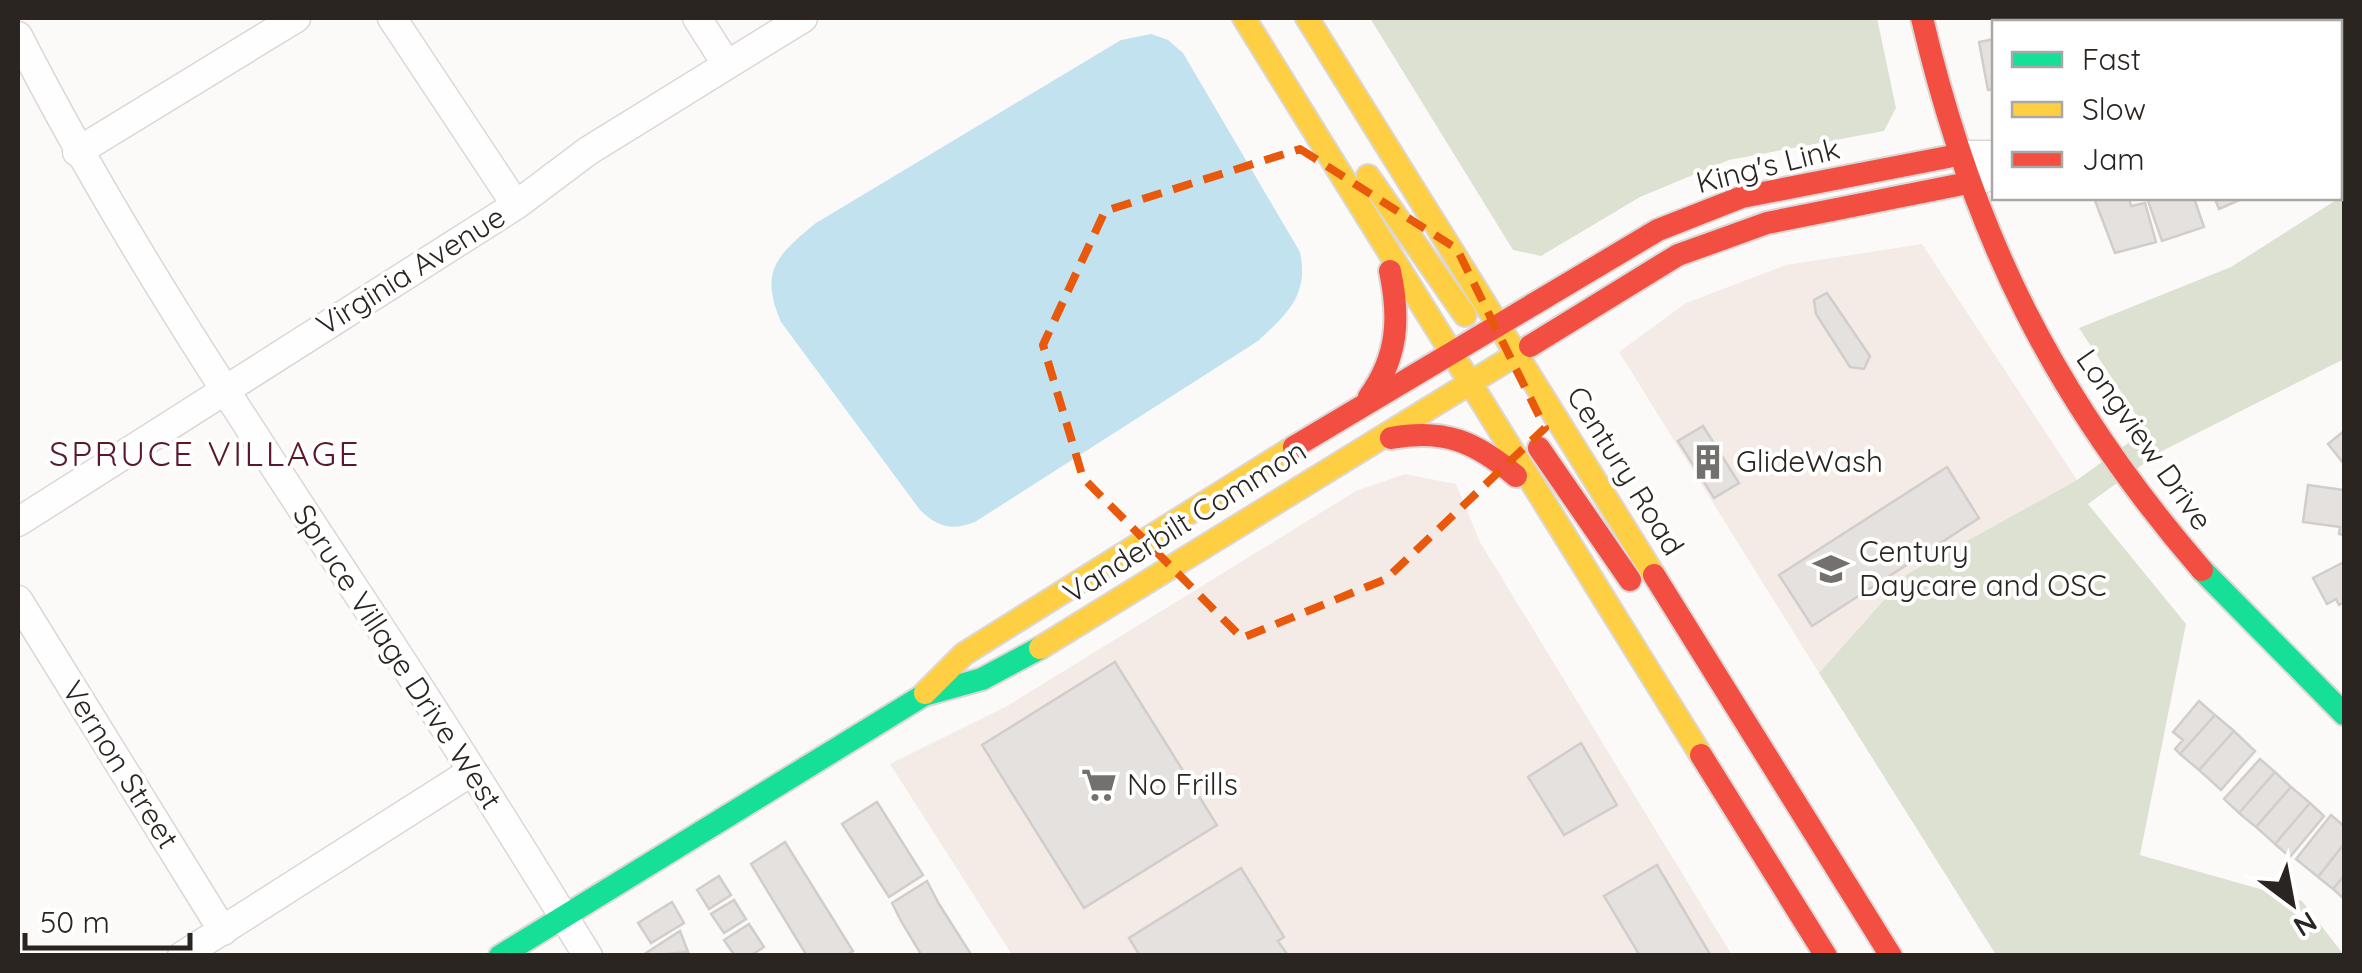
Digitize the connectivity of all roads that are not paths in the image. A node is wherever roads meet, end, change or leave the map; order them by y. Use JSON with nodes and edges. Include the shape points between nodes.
{"nodes":[{"id":1,"x":296,"y":18,"type":"edge"},
{"id":2,"x":392,"y":18,"type":"edge"},
{"id":3,"x":697,"y":18,"type":"edge"},
{"id":4,"x":802,"y":18,"type":"edge"},
{"id":5,"x":1244,"y":18,"type":"edge"},
{"id":6,"x":1307,"y":18,"type":"edge"},
{"id":7,"x":1922,"y":18,"type":"edge"},
{"id":8,"x":18,"y":36,"type":"edge"},
{"id":9,"x":727,"y":65,"type":"junction"},
{"id":10,"x":1305,"y":118,"type":"junction"},
{"id":11,"x":77,"y":152,"type":"junction"},
{"id":12,"x":1958,"y":155,"type":"junction"},
{"id":13,"x":1992,"y":155,"type":"edge"},
{"id":14,"x":1981,"y":179,"type":"edge"},
{"id":15,"x":516,"y":205,"type":"junction"},
{"id":16,"x":1384,"y":244,"type":"junction"},
{"id":17,"x":1490,"y":332,"type":"junction"},
{"id":18,"x":1451,"y":351,"type":"junction"},
{"id":19,"x":1517,"y":353,"type":"junction"},
{"id":20,"x":1479,"y":377,"type":"junction"},
{"id":21,"x":222,"y":391,"type":"junction"},
{"id":22,"x":1365,"y":402,"type":"junction"},
{"id":23,"x":1365,"y":445,"type":"junction"},
{"id":24,"x":1540,"y":497,"type":"junction"},
{"id":25,"x":18,"y":522,"type":"edge"},
{"id":26,"x":18,"y":600,"type":"edge"},
{"id":27,"x":924,"y":695,"type":"junction"},
{"id":28,"x":2344,"y":714,"type":"edge"},
{"id":29,"x":1769,"y":760,"type":"junction"},
{"id":30,"x":471,"y":772,"type":"junction"},
{"id":31,"x":1746,"y":828,"type":"junction"},
{"id":32,"x":564,"y":916,"type":"junction"},
{"id":33,"x":222,"y":931,"type":"junction"},
{"id":34,"x":1795,"y":953,"type":"dead end"},
{"id":35,"x":182,"y":956,"type":"edge"},
{"id":36,"x":500,"y":956,"type":"edge"},
{"id":37,"x":588,"y":956,"type":"edge"},
{"id":38,"x":1826,"y":956,"type":"edge"},
{"id":39,"x":1892,"y":956,"type":"edge"}],
"edges":[{"from":1,"to":11,"type":"street"},
{"from":2,"to":15,"type":"street"},
{"from":3,"to":9,"type":"street"},
{"from":4,"to":9,"type":"street","name":"Virginia Avenue"},
{"from":5,"to":10,"type":"street"},
{"from":6,"to":17,"type":"street"},
{"from":7,"to":12,"type":"street","name":"Longview Drive"},
{"from":8,"to":11,"type":"street","name":"Spruce Village Drive West"},
{"from":9,"to":15,"type":"street","name":"Virginia Avenue","via":[[588,151]]},
{"from":10,"to":16,"type":"street"},
{"from":10,"to":17,"type":"street","via":[[1341,140]]},
{"from":11,"to":21,"type":"street","name":"Spruce Village Drive West"},
{"from":12,"to":13,"type":"street"},
{"from":12,"to":14,"type":"street","name":"Longview Drive"},
{"from":12,"to":17,"type":"street","name":"King's Link","via":[[1788,186],[1697,213],[1626,247]]},
{"from":14,"to":19,"type":"street","name":"King's Link","via":[[1724,236],[1666,262]]},
{"from":14,"to":28,"type":"street","name":"Longview Drive","via":[[2030,322],[2122,471],[2230,606]]},
{"from":15,"to":21,"type":"street","name":"Virginia Avenue"},
{"from":16,"to":18,"type":"street"},
{"from":16,"to":22,"type":"street","via":[[1399,327],[1386,376]]},
{"from":17,"to":18,"type":"street","name":"King's Link"},
{"from":17,"to":19,"type":"street","via":[[1496,349]]},
{"from":18,"to":20,"type":"street"},
{"from":18,"to":22,"type":"street","name":"Vanderbilt Common"},
{"from":19,"to":20,"type":"street","name":"King's Link"},
{"from":19,"to":29,"type":"street","name":"Century Road"},
{"from":20,"to":23,"type":"street","name":"Vanderbilt Common"},
{"from":20,"to":24,"type":"street"},
{"from":20,"to":29,"type":"street"},
{"from":21,"to":25,"type":"street","name":"Virginia Avenue"},
{"from":21,"to":30,"type":"street","name":"Spruce Village Drive West"},
{"from":22,"to":27,"type":"street","name":"Vanderbilt Common","via":[[978,644]]},
{"from":23,"to":24,"type":"street","via":[[1435,430],[1481,446]]},
{"from":23,"to":27,"type":"street","name":"Vanderbilt Common","via":[[1036,651],[982,678]]},
{"from":24,"to":31,"type":"street"},
{"from":26,"to":33,"type":"street","name":"Vernon Street"},
{"from":27,"to":32,"type":"street","name":"Vanderbilt Common"},
{"from":29,"to":39,"type":"street","name":"Century Road"},
{"from":30,"to":32,"type":"street","name":"Spruce Village Drive West"},
{"from":30,"to":33,"type":"street"},
{"from":31,"to":34,"type":"street"},
{"from":31,"to":38,"type":"street"},
{"from":32,"to":36,"type":"street","name":"Vanderbilt Common"},
{"from":32,"to":37,"type":"street","name":"Spruce Village Drive West"},
{"from":33,"to":35,"type":"street"}]}
